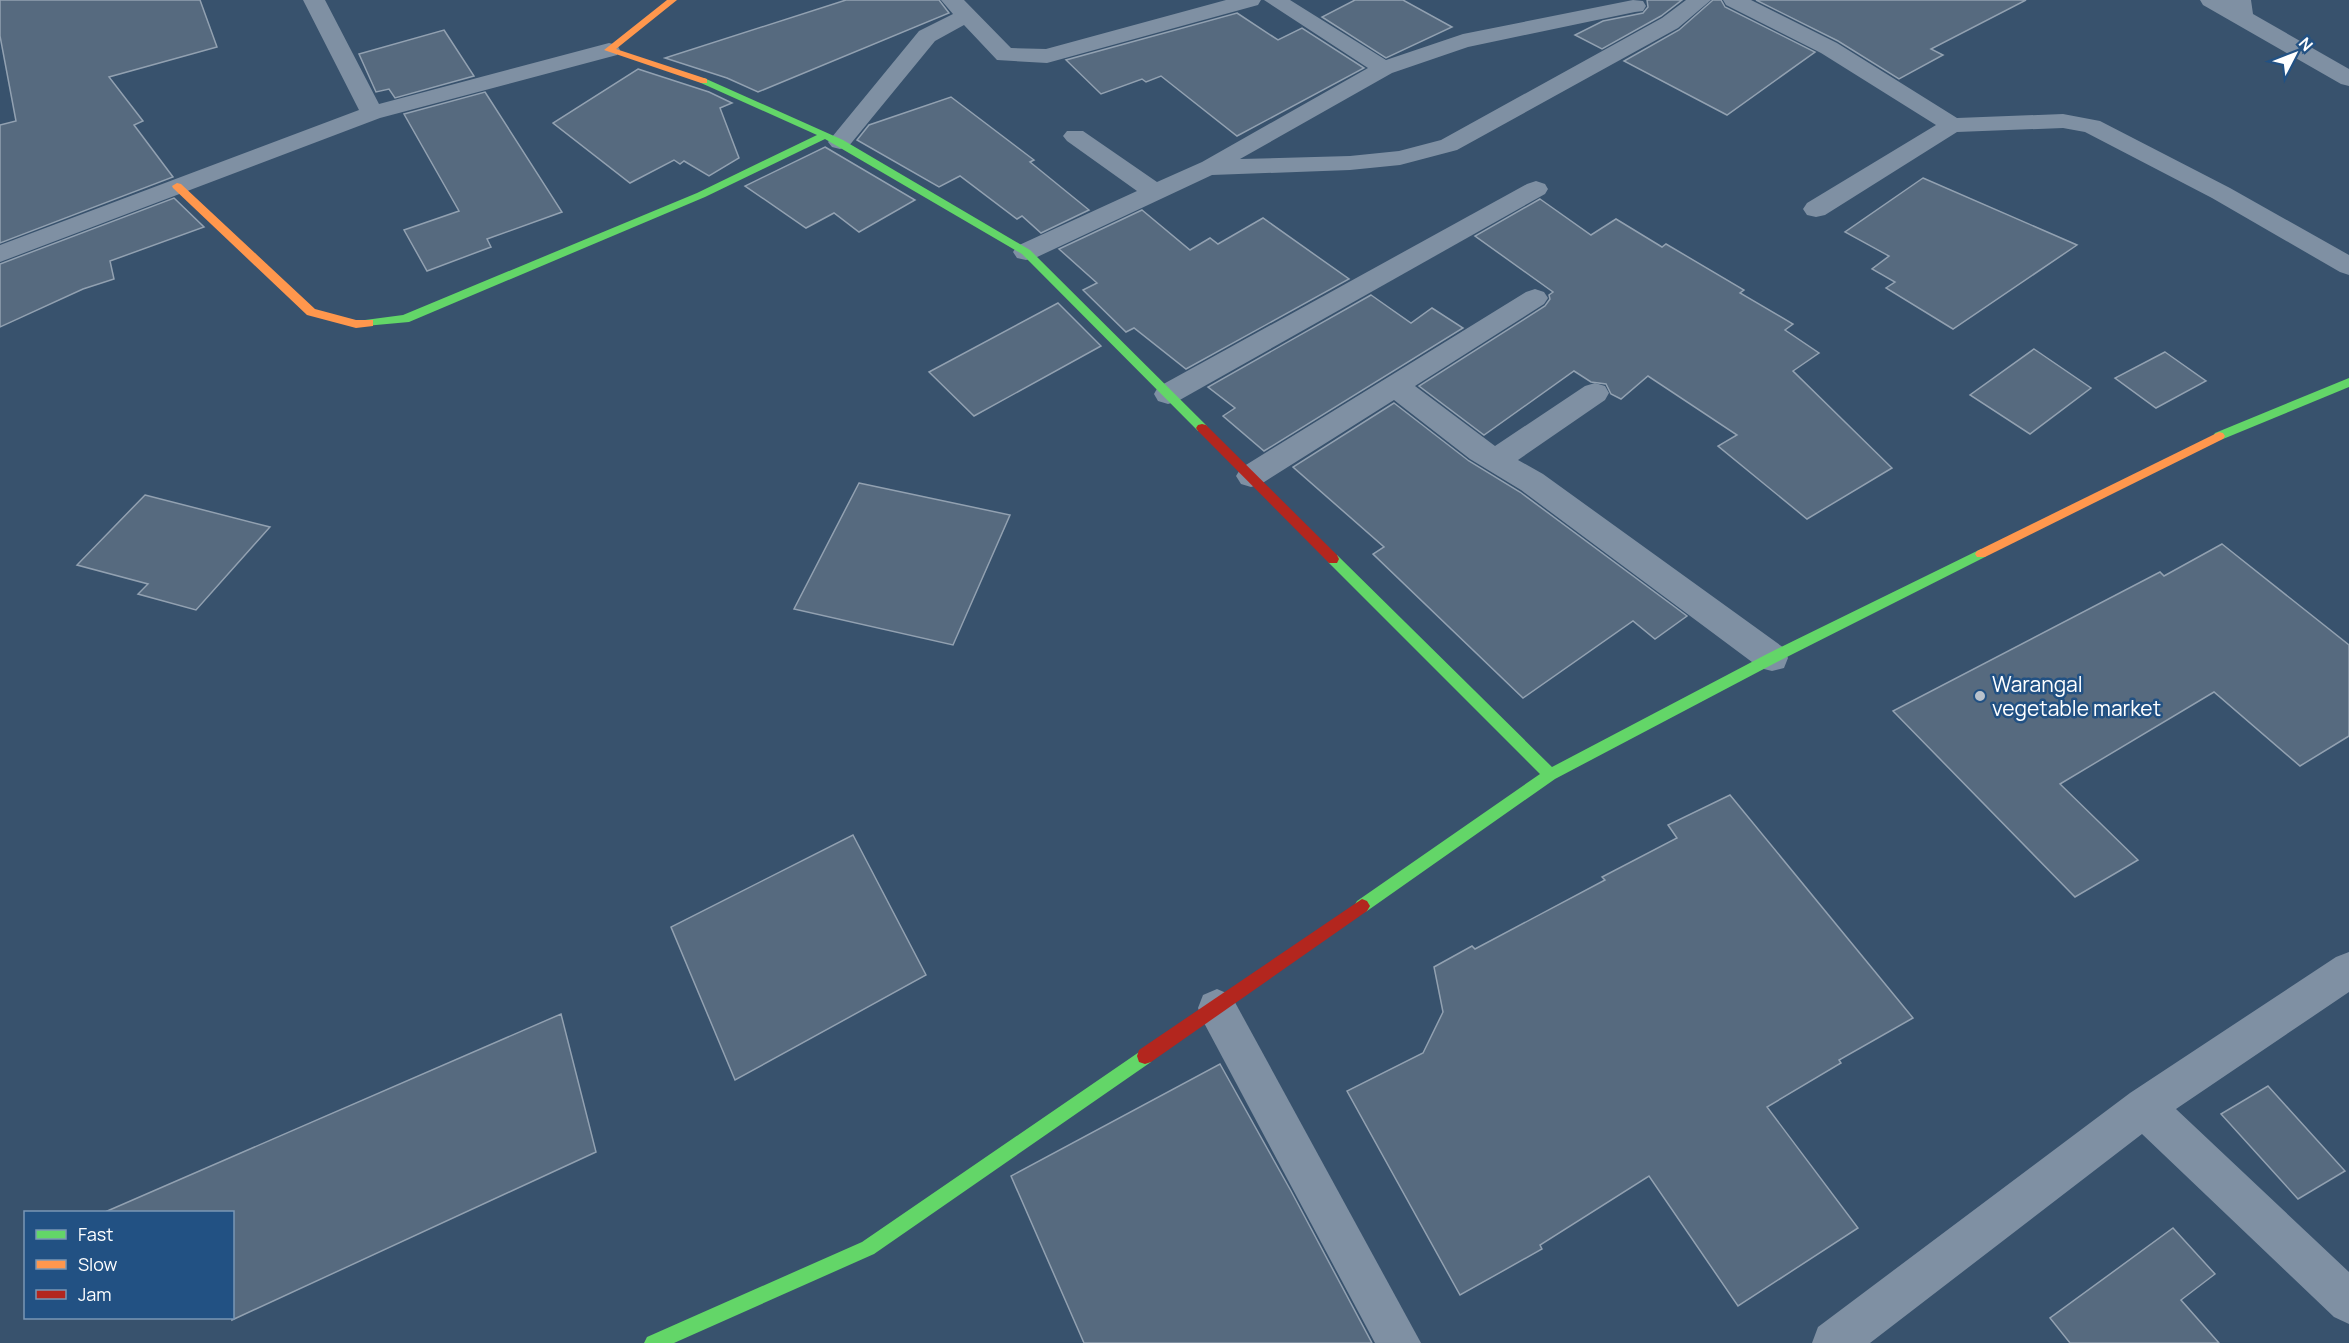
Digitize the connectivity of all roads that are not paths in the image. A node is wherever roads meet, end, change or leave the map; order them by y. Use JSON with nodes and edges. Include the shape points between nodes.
{"nodes":[{"id":1,"x":314,"y":0,"type":"edge"},
{"id":2,"x":673,"y":0,"type":"edge"},
{"id":3,"x":1250,"y":0,"type":"edge"},
{"id":4,"x":1275,"y":0,"type":"edge"},
{"id":5,"x":1700,"y":0,"type":"edge"},
{"id":6,"x":1734,"y":0,"type":"edge"},
{"id":7,"x":2211,"y":0,"type":"edge"},
{"id":8,"x":1630,"y":3,"type":"edge"},
{"id":9,"x":959,"y":8,"type":"edge"},
{"id":10,"x":2242,"y":9,"type":"edge"},
{"id":11,"x":1670,"y":23,"type":"junction"},
{"id":12,"x":609,"y":50,"type":"junction"},
{"id":13,"x":1384,"y":68,"type":"junction"},
{"id":14,"x":2349,"y":79,"type":"edge"},
{"id":15,"x":372,"y":113,"type":"junction"},
{"id":16,"x":1952,"y":124,"type":"junction"},
{"id":17,"x":1075,"y":136,"type":"dead end"},
{"id":18,"x":832,"y":138,"type":"junction"},
{"id":19,"x":1208,"y":168,"type":"junction"},
{"id":20,"x":177,"y":186,"type":"junction"},
{"id":21,"x":1536,"y":189,"type":"dead end"},
{"id":22,"x":1155,"y":192,"type":"junction"},
{"id":23,"x":1816,"y":209,"type":"dead end"},
{"id":24,"x":1026,"y":252,"type":"junction"},
{"id":25,"x":0,"y":254,"type":"edge"},
{"id":26,"x":2349,"y":266,"type":"edge"},
{"id":27,"x":1535,"y":298,"type":"dead end"},
{"id":28,"x":2349,"y":382,"type":"edge"},
{"id":29,"x":1394,"y":385,"type":"junction"},
{"id":30,"x":1595,"y":393,"type":"dead end"},
{"id":31,"x":1168,"y":394,"type":"junction"},
{"id":32,"x":1497,"y":459,"type":"junction"},
{"id":33,"x":1251,"y":476,"type":"junction"},
{"id":34,"x":1772,"y":658,"type":"junction"},
{"id":35,"x":1550,"y":775,"type":"junction"},
{"id":36,"x":2349,"y":970,"type":"edge"},
{"id":37,"x":1216,"y":1008,"type":"junction"},
{"id":38,"x":2144,"y":1107,"type":"junction"},
{"id":39,"x":2349,"y":1302,"type":"edge"},
{"id":40,"x":653,"y":1343,"type":"edge"},
{"id":41,"x":1399,"y":1343,"type":"edge"},
{"id":42,"x":1834,"y":1343,"type":"edge"}],
"edges":[{"from":1,"to":15,"type":"street"},
{"from":2,"to":12,"type":"street"},
{"from":3,"to":9,"type":"street","via":[[1047,56],[1005,55]]},
{"from":4,"to":13,"type":"street"},
{"from":5,"to":11,"type":"street"},
{"from":6,"to":16,"type":"street","via":[[1829,48]]},
{"from":7,"to":10,"type":"street"},
{"from":8,"to":11,"type":"street"},
{"from":8,"to":13,"type":"street","via":[[1463,41]]},
{"from":9,"to":18,"type":"street","via":[[927,36]]},
{"from":10,"to":14,"type":"street"},
{"from":11,"to":19,"type":"street","via":[[1449,145],[1400,158],[1350,164]]},
{"from":12,"to":15,"type":"street"},
{"from":12,"to":18,"type":"street","via":[[718,85]]},
{"from":13,"to":19,"type":"street"},
{"from":15,"to":20,"type":"street"},
{"from":16,"to":23,"type":"street"},
{"from":16,"to":26,"type":"street","via":[[2063,121],[2092,126]]},
{"from":17,"to":22,"type":"street"},
{"from":18,"to":20,"type":"street","via":[[405,319],[356,324],[311,312]]},
{"from":18,"to":24,"type":"street"},
{"from":19,"to":22,"type":"street"},
{"from":20,"to":25,"type":"street"},
{"from":21,"to":31,"type":"street"},
{"from":22,"to":24,"type":"street"},
{"from":24,"to":31,"type":"street"},
{"from":27,"to":29,"type":"street"},
{"from":28,"to":34,"type":"street","via":[[2237,426]]},
{"from":29,"to":32,"type":"street","via":[[1480,451]]},
{"from":29,"to":33,"type":"street"},
{"from":30,"to":32,"type":"street"},
{"from":31,"to":33,"type":"street"},
{"from":32,"to":34,"type":"street"},
{"from":33,"to":35,"type":"street"},
{"from":34,"to":35,"type":"street"},
{"from":35,"to":37,"type":"street"},
{"from":36,"to":38,"type":"street"},
{"from":37,"to":40,"type":"street","via":[[868,1248]]},
{"from":37,"to":41,"type":"street"},
{"from":38,"to":39,"type":"street"},
{"from":38,"to":42,"type":"street"}]}
